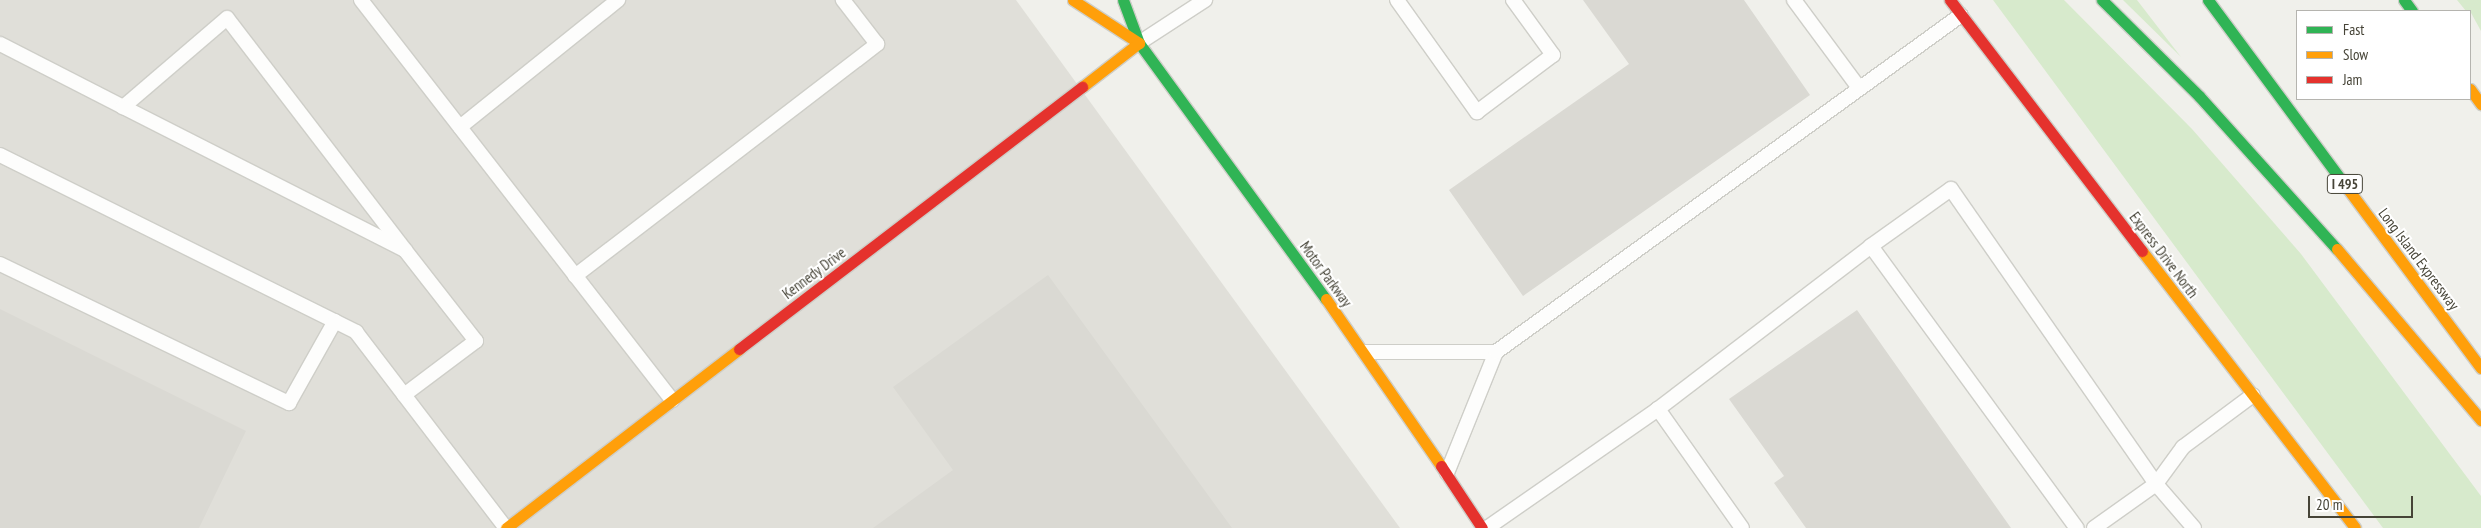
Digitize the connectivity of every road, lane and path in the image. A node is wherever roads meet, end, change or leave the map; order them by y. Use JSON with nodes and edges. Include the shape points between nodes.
{"nodes":[{"id":1,"x":361,"y":0,"type":"edge"},
{"id":2,"x":618,"y":0,"type":"edge"},
{"id":3,"x":843,"y":0,"type":"edge"},
{"id":4,"x":1073,"y":0,"type":"edge"},
{"id":5,"x":1123,"y":0,"type":"edge"},
{"id":6,"x":1205,"y":0,"type":"edge"},
{"id":7,"x":1397,"y":0,"type":"edge"},
{"id":8,"x":1513,"y":0,"type":"edge"},
{"id":9,"x":1794,"y":0,"type":"edge"},
{"id":10,"x":1950,"y":0,"type":"edge"},
{"id":11,"x":2102,"y":0,"type":"edge"},
{"id":12,"x":2208,"y":0,"type":"edge"},
{"id":13,"x":1962,"y":15,"type":"junction"},
{"id":14,"x":1139,"y":43,"type":"junction"},
{"id":15,"x":0,"y":44,"type":"edge"},
{"id":16,"x":1859,"y":88,"type":"junction"},
{"id":17,"x":2471,"y":90,"type":"edge"},
{"id":18,"x":2481,"y":104,"type":"edge"},
{"id":19,"x":123,"y":107,"type":"junction"},
{"id":20,"x":460,"y":127,"type":"junction"},
{"id":21,"x":0,"y":154,"type":"edge"},
{"id":22,"x":1871,"y":246,"type":"junction"},
{"id":23,"x":406,"y":250,"type":"junction"},
{"id":24,"x":0,"y":264,"type":"edge"},
{"id":25,"x":575,"y":276,"type":"junction"},
{"id":26,"x":335,"y":321,"type":"junction"},
{"id":27,"x":1365,"y":352,"type":"junction"},
{"id":28,"x":1496,"y":352,"type":"junction"},
{"id":29,"x":2481,"y":368,"type":"edge"},
{"id":30,"x":404,"y":395,"type":"junction"},
{"id":31,"x":2253,"y":395,"type":"junction"},
{"id":32,"x":672,"y":400,"type":"junction"},
{"id":33,"x":1658,"y":409,"type":"junction"},
{"id":34,"x":2481,"y":420,"type":"edge"},
{"id":35,"x":1447,"y":473,"type":"junction"},
{"id":36,"x":2156,"y":484,"type":"junction"},
{"id":37,"x":506,"y":528,"type":"edge"},
{"id":38,"x":1482,"y":528,"type":"edge"},
{"id":39,"x":1487,"y":528,"type":"edge"},
{"id":40,"x":1742,"y":528,"type":"edge"},
{"id":41,"x":2077,"y":528,"type":"edge"},
{"id":42,"x":2094,"y":528,"type":"edge"},
{"id":43,"x":2194,"y":528,"type":"edge"},
{"id":44,"x":2355,"y":528,"type":"edge"}],
"edges":[{"from":1,"to":20,"type":"lane"},
{"from":2,"to":20,"type":"lane"},
{"from":3,"to":25,"type":"lane","via":[[877,44]]},
{"from":4,"to":14,"type":"main road","name":"Motor Parkway"},
{"from":5,"to":14,"type":"main road","name":"Motor Parkway"},
{"from":6,"to":14,"type":"lane"},
{"from":7,"to":8,"type":"lane","via":[[1477,112],[1553,55]]},
{"from":9,"to":16,"type":"lane"},
{"from":10,"to":13,"type":"main road","name":"Express Drive North"},
{"from":11,"to":34,"type":"main road","via":[[2199,96],[2373,288]]},
{"from":12,"to":29,"type":"main road","name":"Long Island Expressway","number":"I 495"},
{"from":13,"to":16,"type":"lane"},
{"from":13,"to":31,"type":"main road","name":"Express Drive North"},
{"from":14,"to":27,"type":"main road","name":"Motor Parkway"},
{"from":14,"to":32,"type":"main road","name":"Kennedy Drive"},
{"from":15,"to":19,"type":"lane"},
{"from":16,"to":28,"type":"lane"},
{"from":17,"to":18,"type":"main road"},
{"from":19,"to":23,"type":"lane"},
{"from":19,"to":23,"type":"lane","via":[[227,18]]},
{"from":20,"to":25,"type":"lane"},
{"from":21,"to":26,"type":"lane"},
{"from":22,"to":33,"type":"lane"},
{"from":22,"to":36,"type":"lane","via":[[1951,189]]},
{"from":22,"to":41,"type":"lane"},
{"from":23,"to":30,"type":"lane","via":[[476,341]]},
{"from":24,"to":26,"type":"lane","via":[[289,403]]},
{"from":25,"to":32,"type":"lane"},
{"from":26,"to":30,"type":"lane","via":[[356,332]]},
{"from":27,"to":28,"type":"lane"},
{"from":27,"to":35,"type":"main road","name":"Motor Parkway"},
{"from":28,"to":35,"type":"lane"},
{"from":30,"to":37,"type":"lane"},
{"from":31,"to":36,"type":"lane","via":[[2183,446]]},
{"from":31,"to":44,"type":"main road","name":"Express Drive North"},
{"from":32,"to":37,"type":"main road","name":"Kennedy Drive"},
{"from":33,"to":39,"type":"lane"},
{"from":33,"to":40,"type":"lane"},
{"from":35,"to":38,"type":"main road","name":"Motor Parkway"},
{"from":36,"to":42,"type":"lane"},
{"from":36,"to":43,"type":"lane"}]}
